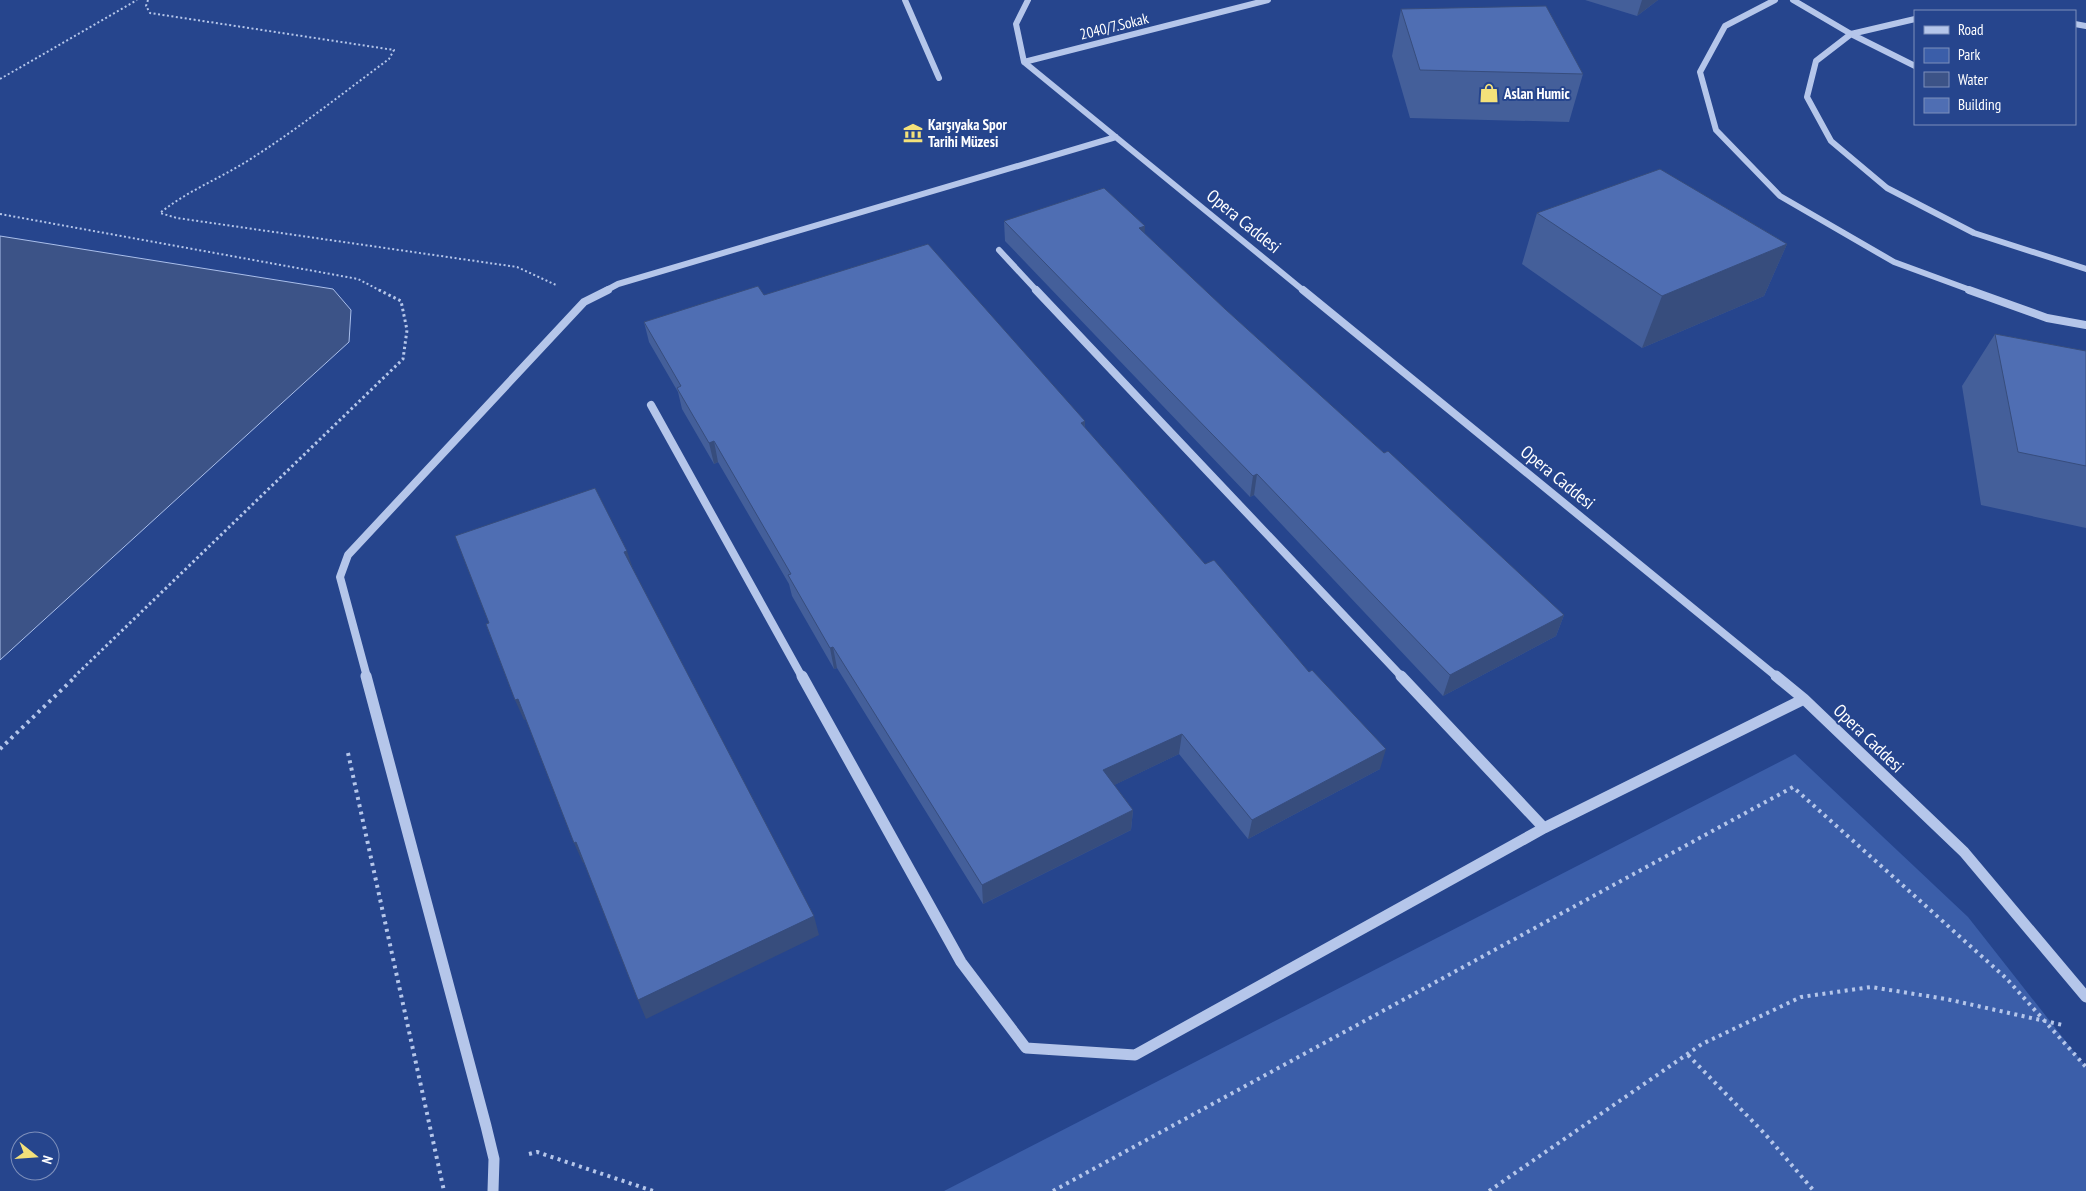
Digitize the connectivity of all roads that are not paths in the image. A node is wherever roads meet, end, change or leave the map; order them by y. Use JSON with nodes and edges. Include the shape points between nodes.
{"nodes":[{"id":1,"x":905,"y":0,"type":"edge"},
{"id":2,"x":1028,"y":0,"type":"edge"},
{"id":3,"x":1268,"y":0,"type":"edge"},
{"id":4,"x":1775,"y":0,"type":"edge"},
{"id":5,"x":1793,"y":0,"type":"edge"},
{"id":6,"x":1914,"y":19,"type":"edge"},
{"id":7,"x":1851,"y":34,"type":"junction"},
{"id":8,"x":1024,"y":62,"type":"junction"},
{"id":9,"x":1914,"y":66,"type":"edge"},
{"id":10,"x":939,"y":78,"type":"dead end"},
{"id":11,"x":1116,"y":137,"type":"junction"},
{"id":12,"x":999,"y":250,"type":"dead end"},
{"id":13,"x":2086,"y":269,"type":"edge"},
{"id":14,"x":2086,"y":325,"type":"edge"},
{"id":15,"x":651,"y":405,"type":"dead end"},
{"id":16,"x":1804,"y":699,"type":"junction"},
{"id":17,"x":1544,"y":828,"type":"junction"},
{"id":18,"x":2086,"y":997,"type":"edge"},
{"id":19,"x":493,"y":1191,"type":"edge"}],
"edges":[{"from":1,"to":10,"type":"street"},
{"from":2,"to":8,"type":"street","via":[[1016,24]]},
{"from":3,"to":8,"type":"street","name":"2040/7.Sokak"},
{"from":4,"to":14,"type":"street","via":[[1725,26],[1700,72],[1716,130],[1780,196],[1894,262],[2047,318]]},
{"from":5,"to":7,"type":"street"},
{"from":6,"to":7,"type":"street"},
{"from":7,"to":9,"type":"street"},
{"from":7,"to":13,"type":"street","via":[[1816,61],[1808,98],[1831,141],[1887,188],[1974,233]]},
{"from":8,"to":11,"type":"street","name":"Opera Caddesi"},
{"from":11,"to":16,"type":"street","name":"Opera Caddesi"},
{"from":11,"to":19,"type":"street","via":[[618,284],[584,302],[348,555],[340,577],[494,1159]]},
{"from":12,"to":17,"type":"street"},
{"from":15,"to":17,"type":"street","via":[[961,962],[1026,1048],[1135,1055]]},
{"from":16,"to":17,"type":"street"},
{"from":16,"to":18,"type":"street","name":"Opera Caddesi","via":[[1964,852]]}]}
